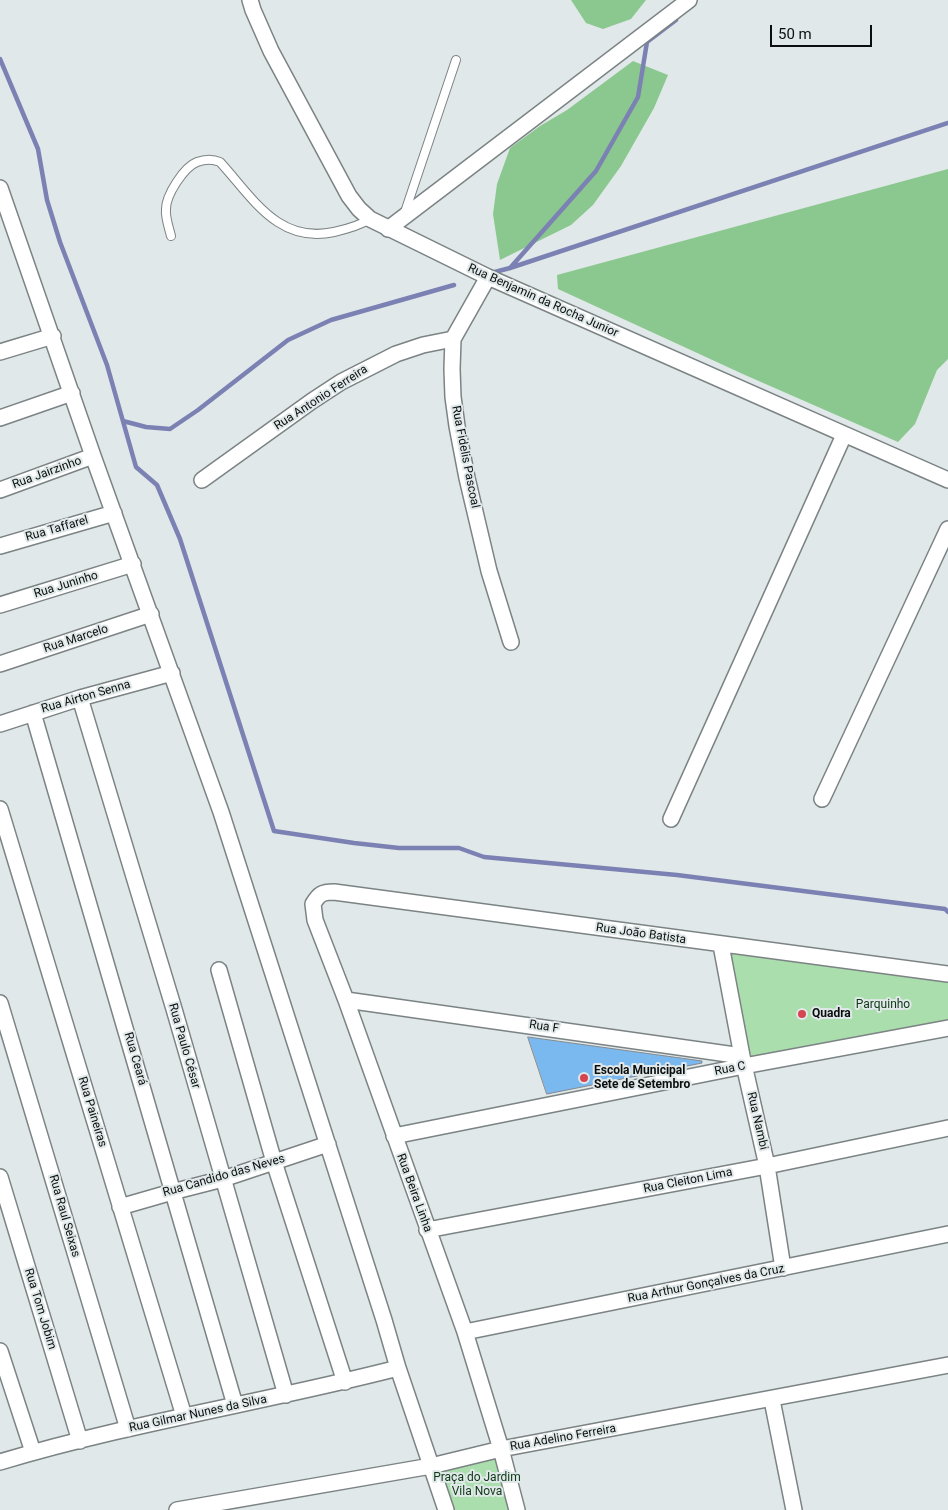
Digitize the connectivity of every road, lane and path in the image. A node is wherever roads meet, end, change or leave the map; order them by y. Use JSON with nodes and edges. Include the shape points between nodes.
{"nodes":[{"id":1,"x":250,"y":0,"type":"edge"},
{"id":2,"x":690,"y":0,"type":"edge"},
{"id":3,"x":456,"y":60,"type":"dead end"},
{"id":4,"x":0,"y":188,"type":"edge"},
{"id":5,"x":404,"y":216,"type":"junction"},
{"id":6,"x":370,"y":219,"type":"junction"},
{"id":7,"x":388,"y":229,"type":"junction"},
{"id":8,"x":171,"y":236,"type":"dead end"},
{"id":9,"x":488,"y":277,"type":"junction"},
{"id":10,"x":52,"y":336,"type":"junction"},
{"id":11,"x":453,"y":339,"type":"junction"},
{"id":12,"x":0,"y":352,"type":"edge"},
{"id":13,"x":72,"y":393,"type":"junction"},
{"id":14,"x":0,"y":418,"type":"edge"},
{"id":15,"x":844,"y":435,"type":"junction"},
{"id":16,"x":93,"y":456,"type":"junction"},
{"id":17,"x":202,"y":480,"type":"dead end"},
{"id":18,"x":948,"y":480,"type":"edge"},
{"id":19,"x":0,"y":490,"type":"edge"},
{"id":20,"x":114,"y":513,"type":"junction"},
{"id":21,"x":948,"y":529,"type":"edge"},
{"id":22,"x":0,"y":546,"type":"edge"},
{"id":23,"x":133,"y":564,"type":"junction"},
{"id":24,"x":0,"y":605,"type":"edge"},
{"id":25,"x":151,"y":614,"type":"junction"},
{"id":26,"x":511,"y":642,"type":"dead end"},
{"id":27,"x":0,"y":664,"type":"edge"},
{"id":28,"x":172,"y":673,"type":"junction"},
{"id":29,"x":80,"y":698,"type":"junction"},
{"id":30,"x":33,"y":713,"type":"junction"},
{"id":31,"x":0,"y":724,"type":"edge"},
{"id":32,"x":822,"y":799,"type":"dead end"},
{"id":33,"x":0,"y":809,"type":"edge"},
{"id":34,"x":671,"y":819,"type":"dead end"},
{"id":35,"x":334,"y":892,"type":"joint"},
{"id":36,"x":721,"y":945,"type":"junction"},
{"id":37,"x":219,"y":970,"type":"dead end"},
{"id":38,"x":948,"y":974,"type":"edge"},
{"id":39,"x":346,"y":1000,"type":"junction"},
{"id":40,"x":0,"y":1002,"type":"edge"},
{"id":41,"x":948,"y":1028,"type":"edge"},
{"id":42,"x":743,"y":1061,"type":"junction"},
{"id":43,"x":948,"y":1128,"type":"edge"},
{"id":44,"x":394,"y":1136,"type":"junction"},
{"id":45,"x":328,"y":1144,"type":"junction"},
{"id":46,"x":274,"y":1162,"type":"junction"},
{"id":47,"x":767,"y":1166,"type":"junction"},
{"id":48,"x":0,"y":1176,"type":"edge"},
{"id":49,"x":223,"y":1179,"type":"junction"},
{"id":50,"x":172,"y":1192,"type":"junction"},
{"id":51,"x":120,"y":1207,"type":"junction"},
{"id":52,"x":427,"y":1230,"type":"junction"},
{"id":53,"x":948,"y":1234,"type":"edge"},
{"id":54,"x":783,"y":1268,"type":"junction"},
{"id":55,"x":465,"y":1332,"type":"junction"},
{"id":56,"x":0,"y":1351,"type":"edge"},
{"id":57,"x":948,"y":1365,"type":"edge"},
{"id":58,"x":398,"y":1368,"type":"junction"},
{"id":59,"x":345,"y":1382,"type":"junction"},
{"id":60,"x":286,"y":1395,"type":"junction"},
{"id":61,"x":772,"y":1400,"type":"junction"},
{"id":62,"x":235,"y":1405,"type":"junction"},
{"id":63,"x":184,"y":1416,"type":"junction"},
{"id":64,"x":128,"y":1429,"type":"junction"},
{"id":65,"x":80,"y":1441,"type":"junction"},
{"id":66,"x":502,"y":1450,"type":"junction"},
{"id":67,"x":33,"y":1452,"type":"junction"},
{"id":68,"x":0,"y":1462,"type":"edge"},
{"id":69,"x":431,"y":1466,"type":"junction"},
{"id":70,"x":177,"y":1510,"type":"edge"},
{"id":71,"x":446,"y":1510,"type":"edge"},
{"id":72,"x":517,"y":1510,"type":"edge"},
{"id":73,"x":794,"y":1510,"type":"edge"}],
"edges":[{"from":1,"to":6,"type":"street","name":"Rua Benjamin da Rocha Junior","via":[[271,51],[349,196]]},
{"from":2,"to":5,"type":"street"},
{"from":3,"to":5,"type":"lane"},
{"from":4,"to":10,"type":"street"},
{"from":5,"to":7,"type":"street"},
{"from":6,"to":7,"type":"street","name":"Rua Benjamin da Rocha Junior"},
{"from":6,"to":8,"type":"lane","via":[[358,226],[319,235],[286,228],[268,216],[220,162],[213,159],[192,165],[171,191],[166,209]]},
{"from":7,"to":9,"type":"street","name":"Rua Benjamin da Rocha Junior"},
{"from":9,"to":11,"type":"street","name":"Rua Fidelis Pascoal"},
{"from":9,"to":15,"type":"street","name":"Rua Benjamin da Rocha Junior"},
{"from":10,"to":12,"type":"street"},
{"from":10,"to":13,"type":"street"},
{"from":11,"to":17,"type":"street","name":"Rua Antonio Ferreira","via":[[396,354],[341,382]]},
{"from":11,"to":26,"type":"street","name":"Rua Fidelis Pascoal","via":[[457,426],[488,571]]},
{"from":13,"to":14,"type":"street"},
{"from":13,"to":16,"type":"street"},
{"from":15,"to":18,"type":"street","name":"Rua Benjamin da Rocha Junior"},
{"from":15,"to":34,"type":"street"},
{"from":16,"to":19,"type":"street","name":"Rua Jairzinho"},
{"from":16,"to":20,"type":"street"},
{"from":20,"to":22,"type":"street","name":"Rua Taffarel"},
{"from":20,"to":23,"type":"street"},
{"from":21,"to":32,"type":"street"},
{"from":23,"to":24,"type":"street","name":"Rua Juninho"},
{"from":23,"to":25,"type":"street"},
{"from":25,"to":27,"type":"street","name":"Rua Marcelo"},
{"from":25,"to":28,"type":"street"},
{"from":28,"to":29,"type":"street","name":"Rua Airton Senna"},
{"from":28,"to":45,"type":"street","via":[[221,812]]},
{"from":29,"to":30,"type":"street","name":"Rua Airton Senna"},
{"from":29,"to":49,"type":"street","name":"Rua Paulo César"},
{"from":30,"to":31,"type":"street","name":"Rua Airton Senna"},
{"from":30,"to":50,"type":"street","name":"Rua Ceará"},
{"from":33,"to":51,"type":"street","name":"Rua Paineiras"},
{"from":35,"to":36,"type":"street","name":"Rua Joāo Batista"},
{"from":35,"to":39,"type":"street","name":"Rua Beira Linha","via":[[318,894],[313,904],[315,920]]},
{"from":36,"to":38,"type":"street","name":"Rua Joāo Batista"},
{"from":36,"to":42,"type":"street","name":"Rua Nambi"},
{"from":37,"to":46,"type":"street"},
{"from":39,"to":42,"type":"street","name":"Rua F"},
{"from":39,"to":44,"type":"street","name":"Rua Beira Linha"},
{"from":40,"to":64,"type":"street","name":"Rua Raul Seixas"},
{"from":41,"to":42,"type":"street","name":"Rua C"},
{"from":42,"to":44,"type":"street","name":"Rua C"},
{"from":42,"to":47,"type":"street","name":"Rua Nambi"},
{"from":43,"to":47,"type":"street","name":"Rua Cleiton Lima"},
{"from":44,"to":52,"type":"street","name":"Rua Beira Linha"},
{"from":45,"to":46,"type":"street","name":"Rua Candido das Neves"},
{"from":45,"to":58,"type":"street"},
{"from":46,"to":49,"type":"street","name":"Rua Candido das Neves"},
{"from":46,"to":59,"type":"street"},
{"from":47,"to":52,"type":"street","name":"Rua Cleiton Lima"},
{"from":47,"to":54,"type":"street","name":"Rua Nambi"},
{"from":48,"to":65,"type":"street","name":"Rua Tom Jobim"},
{"from":49,"to":50,"type":"street","name":"Rua Candido das Neves"},
{"from":49,"to":60,"type":"street","name":"Rua Paulo César"},
{"from":50,"to":51,"type":"street","name":"Rua Candido das Neves"},
{"from":50,"to":62,"type":"street","name":"Rua Ceará"},
{"from":51,"to":63,"type":"street","name":"Rua Paineiras"},
{"from":52,"to":55,"type":"street","name":"Rua Beira Linha"},
{"from":53,"to":54,"type":"street","name":"Rua Arthur Gonçalves da Cruz"},
{"from":54,"to":55,"type":"street","name":"Rua Arthur Gonçalves da Cruz"},
{"from":55,"to":66,"type":"street","name":"Rua Beira Linha"},
{"from":56,"to":67,"type":"street"},
{"from":57,"to":61,"type":"street","name":"Rua Adelino Ferreira"},
{"from":58,"to":59,"type":"street","name":"Rua Gilmar Nunes da Silva"},
{"from":58,"to":69,"type":"street"},
{"from":59,"to":60,"type":"street","name":"Rua Gilmar Nunes da Silva"},
{"from":60,"to":62,"type":"street","name":"Rua Gilmar Nunes da Silva"},
{"from":61,"to":66,"type":"street","name":"Rua Adelino Ferreira"},
{"from":61,"to":73,"type":"street"},
{"from":62,"to":63,"type":"street","name":"Rua Gilmar Nunes da Silva"},
{"from":63,"to":64,"type":"street","name":"Rua Gilmar Nunes da Silva"},
{"from":64,"to":65,"type":"street","name":"Rua Gilmar Nunes da Silva"},
{"from":65,"to":67,"type":"street","name":"Rua Gilmar Nunes da Silva"},
{"from":66,"to":69,"type":"street","name":"Rua Adelino Ferreira"},
{"from":66,"to":72,"type":"street","name":"Rua Beira Linha"},
{"from":67,"to":68,"type":"street","name":"Rua Gilmar Nunes da Silva"},
{"from":69,"to":70,"type":"street","name":"Rua Adelino Ferreira"},
{"from":69,"to":71,"type":"street"}]}
